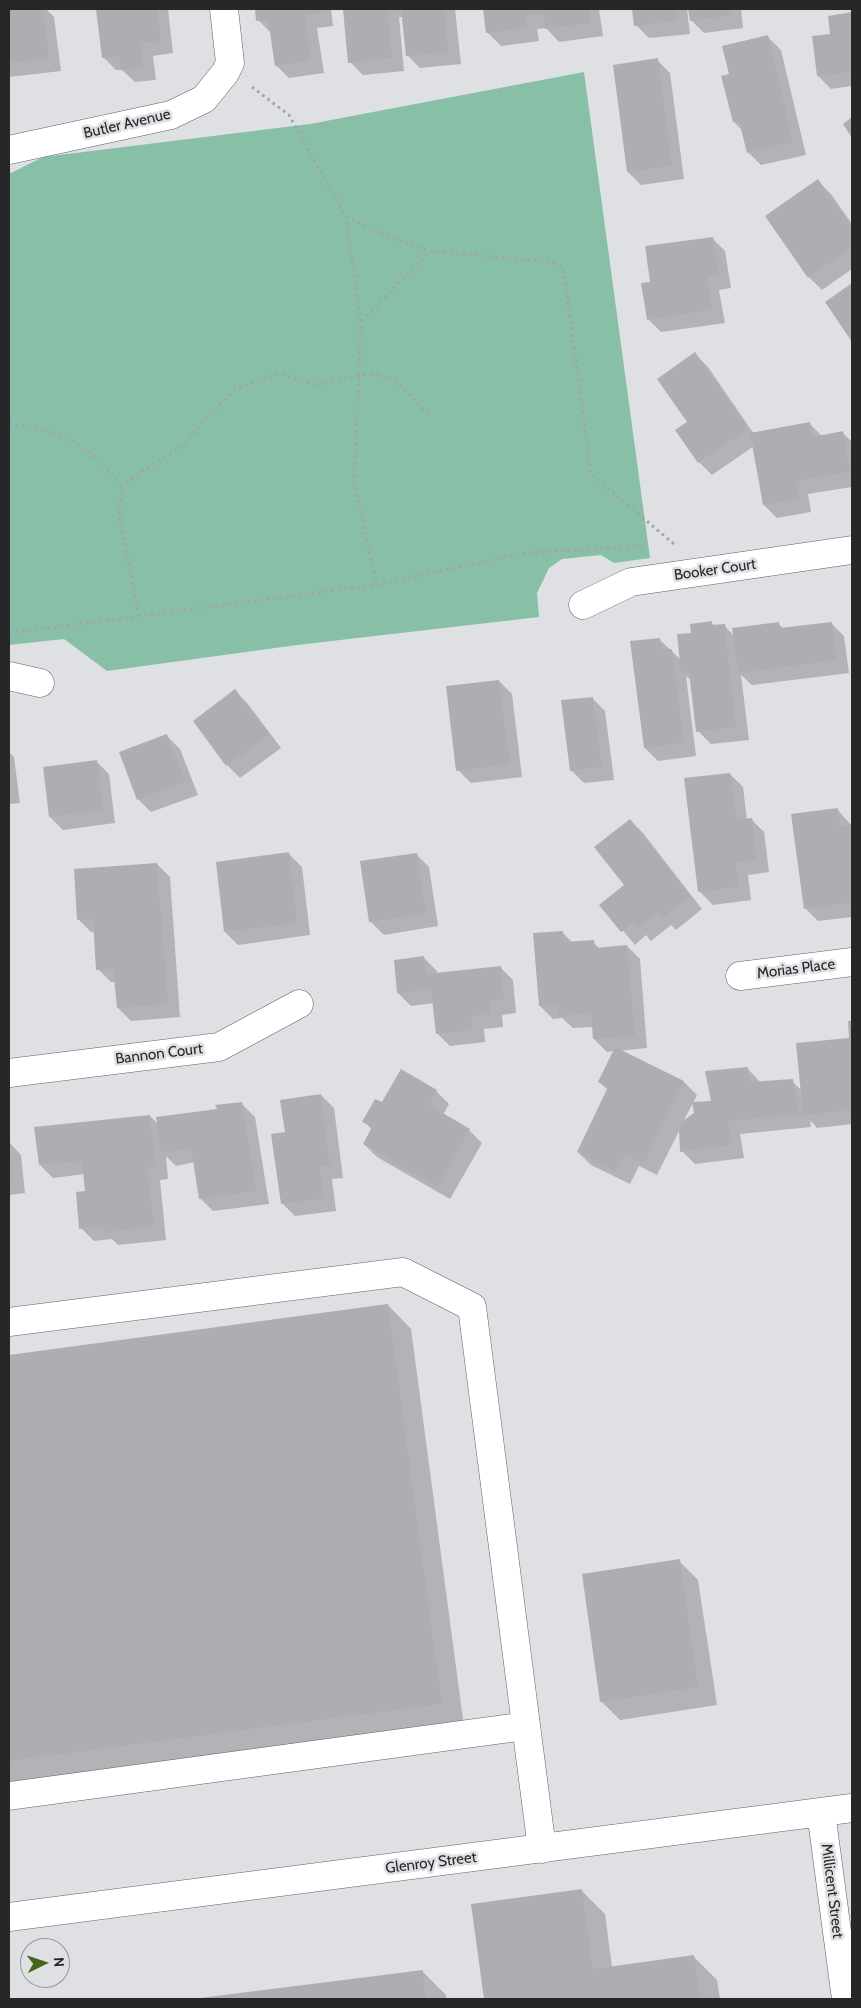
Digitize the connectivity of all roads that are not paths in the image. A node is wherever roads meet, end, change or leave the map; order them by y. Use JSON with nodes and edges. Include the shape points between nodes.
{"nodes":[{"id":1,"x":224,"y":9,"type":"edge"},
{"id":2,"x":9,"y":150,"type":"edge"},
{"id":3,"x":852,"y":550,"type":"edge"},
{"id":4,"x":583,"y":606,"type":"dead end"},
{"id":5,"x":9,"y":676,"type":"edge"},
{"id":6,"x":40,"y":683,"type":"dead end"},
{"id":7,"x":852,"y":962,"type":"edge"},
{"id":8,"x":740,"y":976,"type":"dead end"},
{"id":9,"x":299,"y":1004,"type":"dead end"},
{"id":10,"x":9,"y":1073,"type":"edge"},
{"id":11,"x":9,"y":1322,"type":"edge"},
{"id":12,"x":526,"y":1726,"type":"junction"},
{"id":13,"x":9,"y":1796,"type":"edge"},
{"id":14,"x":852,"y":1808,"type":"edge"},
{"id":15,"x":821,"y":1812,"type":"junction"},
{"id":16,"x":542,"y":1849,"type":"junction"},
{"id":17,"x":9,"y":1917,"type":"edge"},
{"id":18,"x":846,"y":1999,"type":"edge"}],
"edges":[{"from":1,"to":2,"type":"street","name":"Butler Avenue","via":[[230,63],[204,99],[170,115]]},
{"from":3,"to":4,"type":"street","name":"Booker Court","via":[[631,582]]},
{"from":5,"to":6,"type":"street"},
{"from":7,"to":8,"type":"street","name":"Morias Place"},
{"from":9,"to":10,"type":"street","name":"Bannon Court","via":[[219,1046]]},
{"from":11,"to":12,"type":"street","via":[[404,1272],[472,1307]]},
{"from":12,"to":13,"type":"street"},
{"from":12,"to":16,"type":"street"},
{"from":14,"to":15,"type":"street","name":"Glenroy Street"},
{"from":15,"to":16,"type":"street","name":"Glenroy Street"},
{"from":15,"to":18,"type":"street","name":"Millicent Street"},
{"from":16,"to":17,"type":"street","name":"Glenroy Street"}]}
